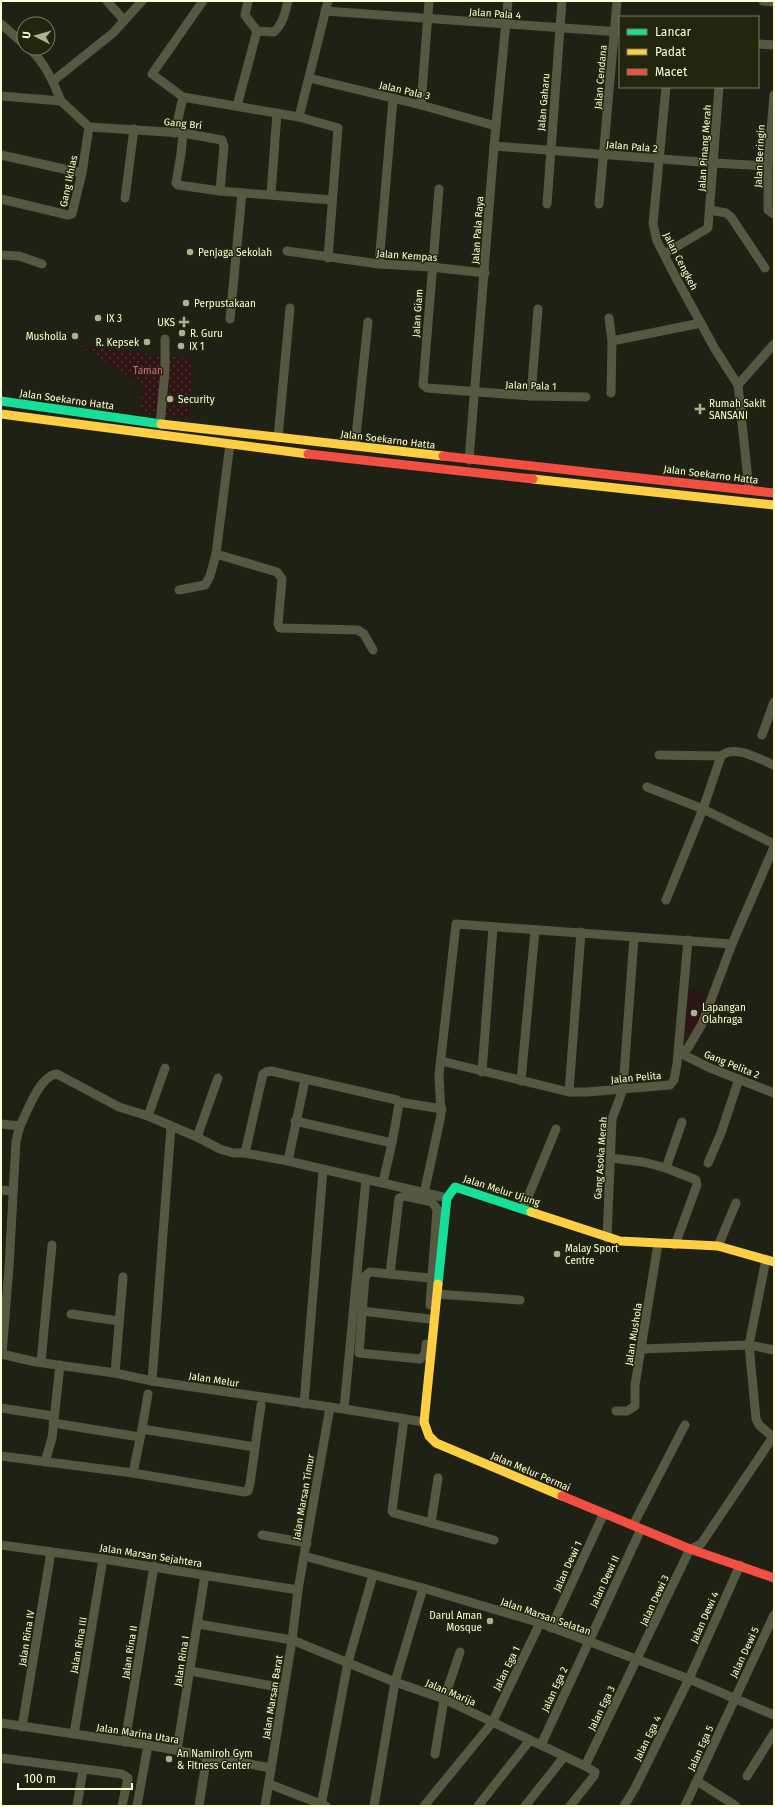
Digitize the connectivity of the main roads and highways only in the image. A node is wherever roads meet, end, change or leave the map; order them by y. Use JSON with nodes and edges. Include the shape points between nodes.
{"nodes":[{"id":1,"x":1,"y":401,"type":"edge"},
{"id":2,"x":1,"y":414,"type":"edge"},
{"id":3,"x":108,"y":417,"type":"junction"},
{"id":4,"x":108,"y":428,"type":"junction"},
{"id":5,"x":694,"y":484,"type":"junction"},
{"id":6,"x":774,"y":493,"type":"edge"},
{"id":7,"x":692,"y":497,"type":"junction"},
{"id":8,"x":774,"y":505,"type":"edge"},
{"id":9,"x":770,"y":1261,"type":"edge"},
{"id":10,"x":424,"y":1422,"type":"joint"},
{"id":11,"x":774,"y":1578,"type":"edge"}],
"edges":[{"from":1,"to":3,"type":"main road","name":"Jalan Soekarno Hatta"},
{"from":2,"to":4,"type":"main road"},
{"from":3,"to":4,"type":"main road"},
{"from":3,"to":5,"type":"main road","name":"Jalan Soekarno Hatta"},
{"from":4,"to":7,"type":"main road","via":[[343,458]]},
{"from":5,"to":6,"type":"main road","name":"Jalan Soekarno Hatta"},
{"from":5,"to":7,"type":"main road"},
{"from":7,"to":8,"type":"main road"},
{"from":9,"to":10,"type":"main road","name":"Jalan Melur Ujung","via":[[718,1246],[630,1242],[607,1238],[457,1186],[447,1198],[435,1279],[437,1294]]},
{"from":10,"to":11,"type":"main road","name":"Jalan Melur Permai","via":[[429,1436],[436,1443],[690,1549]]}]}
